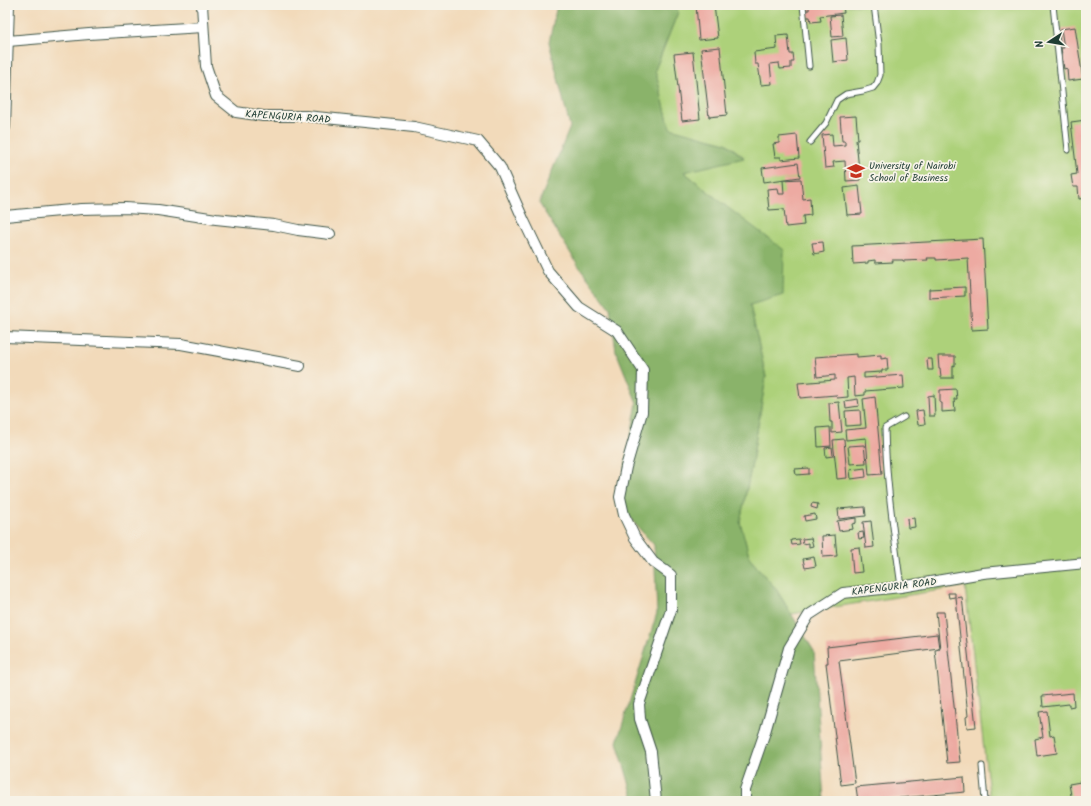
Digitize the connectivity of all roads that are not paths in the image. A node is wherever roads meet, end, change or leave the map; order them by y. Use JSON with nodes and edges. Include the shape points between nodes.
{"nodes":[{"id":1,"x":9,"y":5,"type":"edge"},
{"id":2,"x":202,"y":5,"type":"edge"},
{"id":3,"x":803,"y":5,"type":"edge"},
{"id":4,"x":874,"y":5,"type":"edge"},
{"id":5,"x":1053,"y":5,"type":"edge"},
{"id":6,"x":203,"y":27,"type":"junction"},
{"id":7,"x":8,"y":41,"type":"junction"},
{"id":8,"x":809,"y":66,"type":"dead end"},
{"id":9,"x":5,"y":127,"type":"edge"},
{"id":10,"x":810,"y":142,"type":"dead end"},
{"id":11,"x":1068,"y":150,"type":"dead end"},
{"id":12,"x":5,"y":216,"type":"edge"},
{"id":13,"x":330,"y":234,"type":"dead end"},
{"id":14,"x":5,"y":337,"type":"edge"},
{"id":15,"x":300,"y":366,"type":"dead end"},
{"id":16,"x":904,"y":417,"type":"dead end"},
{"id":17,"x":1086,"y":563,"type":"edge"},
{"id":18,"x":901,"y":587,"type":"junction"},
{"id":19,"x":982,"y":766,"type":"dead end"},
{"id":20,"x":656,"y":801,"type":"edge"},
{"id":21,"x":745,"y":801,"type":"edge"},
{"id":22,"x":985,"y":801,"type":"edge"}],
"edges":[{"from":1,"to":7,"type":"street"},
{"from":2,"to":6,"type":"street","name":"KAPENGURIA ROAD"},
{"from":3,"to":8,"type":"lane"},
{"from":4,"to":10,"type":"lane","via":[[879,44],[880,75],[877,83],[873,88],[846,94],[837,100],[826,123]]},
{"from":5,"to":11,"type":"lane"},
{"from":6,"to":7,"type":"street"},
{"from":6,"to":20,"type":"street","name":"KAPENGURIA ROAD","via":[[206,66],[216,96],[236,112],[414,127],[478,141],[500,167],[548,271],[579,307],[617,331],[643,370],[642,412],[620,498],[624,515],[635,538],[653,562],[671,575],[671,610],[639,704],[640,718],[651,752]]},
{"from":7,"to":9,"type":"street"},
{"from":12,"to":13,"type":"street","via":[[125,208],[158,210]]},
{"from":14,"to":15,"type":"street","via":[[181,344]]},
{"from":16,"to":18,"type":"lane","via":[[885,428],[890,501]]},
{"from":17,"to":18,"type":"street","name":"KAPENGURIA ROAD","via":[[983,573]]},
{"from":18,"to":21,"type":"street","name":"KAPENGURIA ROAD","via":[[843,593],[808,615],[789,648],[746,790]]},
{"from":19,"to":22,"type":"lane"}]}
